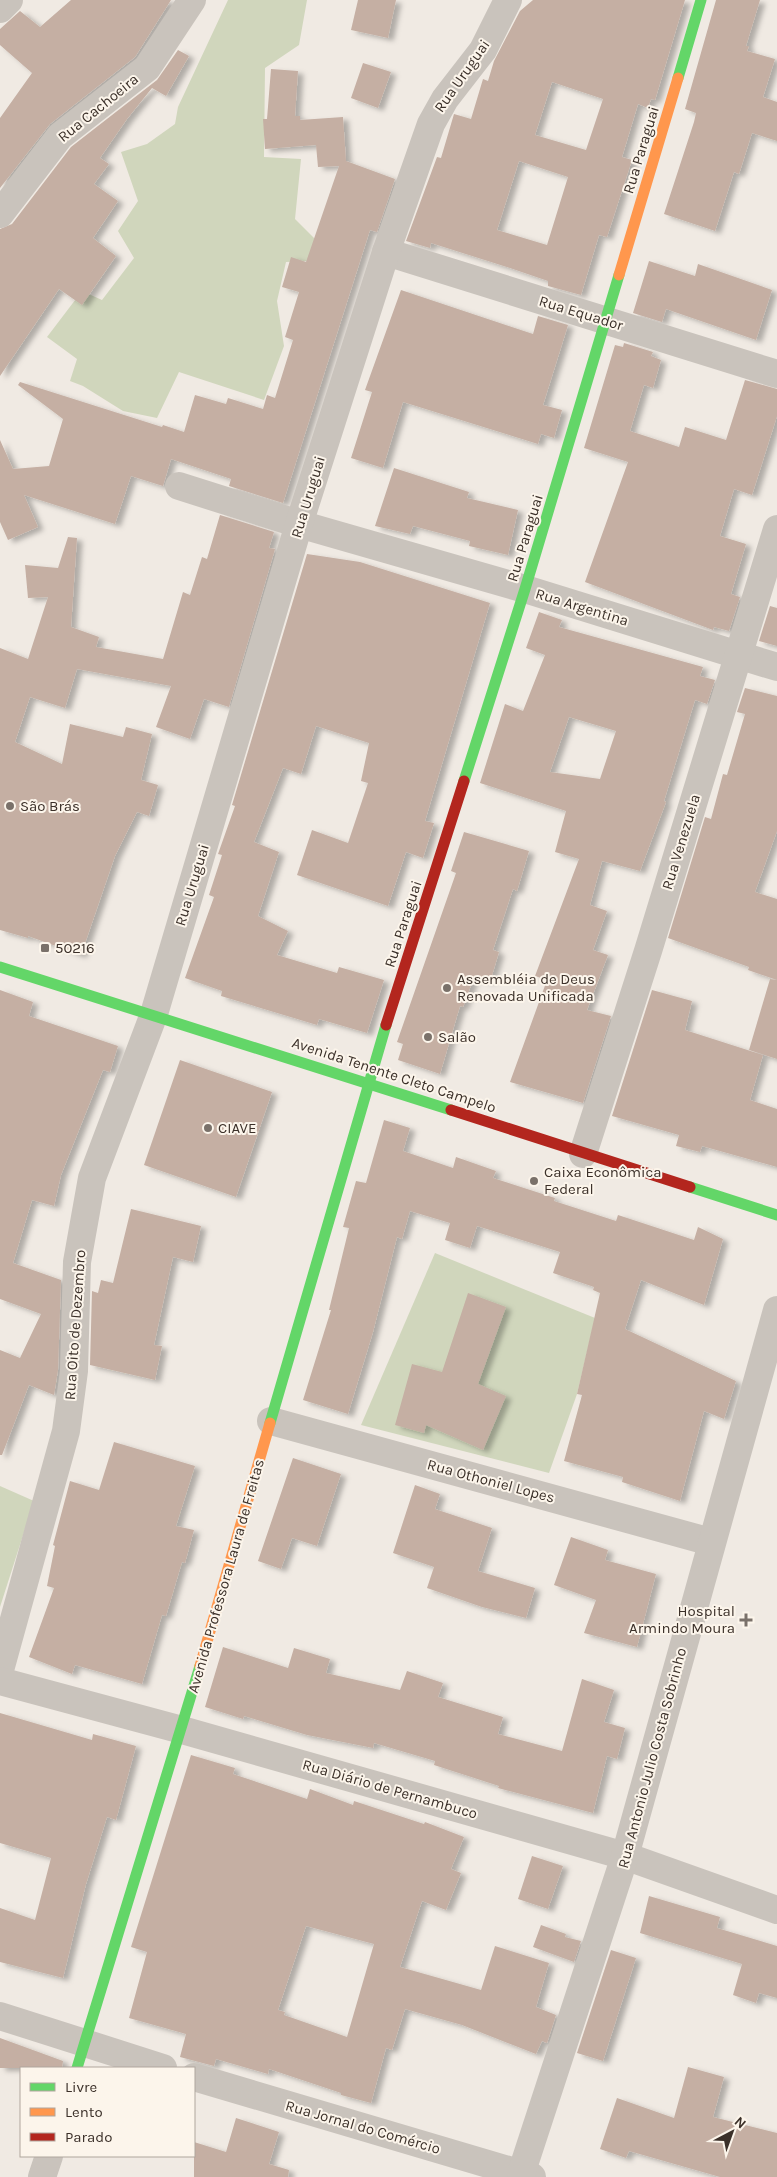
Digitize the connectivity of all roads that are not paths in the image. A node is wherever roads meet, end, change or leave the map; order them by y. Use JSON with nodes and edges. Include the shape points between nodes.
{"nodes":[{"id":1,"x":8,"y":0,"type":"edge"},
{"id":2,"x":192,"y":0,"type":"edge"},
{"id":3,"x":508,"y":0,"type":"edge"},
{"id":4,"x":701,"y":0,"type":"edge"},
{"id":5,"x":0,"y":9,"type":"edge"},
{"id":6,"x":0,"y":214,"type":"edge"},
{"id":7,"x":386,"y":252,"type":"junction"},
{"id":8,"x":605,"y":321,"type":"junction"},
{"id":9,"x":777,"y":374,"type":"edge"},
{"id":10,"x":179,"y":486,"type":"dead end"},
{"id":11,"x":300,"y":524,"type":"junction"},
{"id":12,"x":777,"y":529,"type":"edge"},
{"id":13,"x":525,"y":589,"type":"junction"},
{"id":14,"x":737,"y":655,"type":"junction"},
{"id":15,"x":777,"y":667,"type":"edge"},
{"id":16,"x":0,"y":967,"type":"edge"},
{"id":17,"x":154,"y":1014,"type":"junction"},
{"id":18,"x":368,"y":1082,"type":"junction"},
{"id":19,"x":583,"y":1154,"type":"junction"},
{"id":20,"x":777,"y":1215,"type":"edge"},
{"id":21,"x":777,"y":1310,"type":"edge"},
{"id":22,"x":271,"y":1421,"type":"junction"},
{"id":23,"x":711,"y":1542,"type":"junction"},
{"id":24,"x":0,"y":1670,"type":"edge"},
{"id":25,"x":0,"y":1681,"type":"edge"},
{"id":26,"x":182,"y":1730,"type":"junction"},
{"id":27,"x":625,"y":1856,"type":"junction"},
{"id":28,"x":777,"y":1910,"type":"edge"},
{"id":29,"x":0,"y":2016,"type":"edge"},
{"id":30,"x":81,"y":2056,"type":"edge"},
{"id":31,"x":156,"y":2067,"type":"edge"},
{"id":32,"x":195,"y":2077,"type":"edge"},
{"id":33,"x":49,"y":2157,"type":"edge"},
{"id":34,"x":526,"y":2175,"type":"edge"},
{"id":35,"x":42,"y":2177,"type":"edge"}],
"edges":[{"from":1,"to":5,"type":"street"},
{"from":2,"to":6,"type":"street","name":"Rua Cachoeira","via":[[147,68],[60,136]]},
{"from":3,"to":7,"type":"street","name":"Rua Uruguai","via":[[483,50],[436,110]]},
{"from":4,"to":8,"type":"street","name":"Rua Paraguai"},
{"from":7,"to":8,"type":"street","name":"Rua Equador"},
{"from":7,"to":11,"type":"street","name":"Rua Uruguai"},
{"from":8,"to":9,"type":"street","name":"Rua Equador"},
{"from":8,"to":13,"type":"street","name":"Rua Paraguai"},
{"from":10,"to":11,"type":"street","name":"Rua Argentina"},
{"from":11,"to":13,"type":"street","name":"Rua Argentina"},
{"from":11,"to":17,"type":"street","name":"Rua Uruguai"},
{"from":12,"to":14,"type":"street","name":"Rua Venezuela"},
{"from":13,"to":14,"type":"street","name":"Rua Argentina"},
{"from":13,"to":18,"type":"street","name":"Rua Paraguai"},
{"from":14,"to":15,"type":"street","name":"Rua Argentina"},
{"from":14,"to":19,"type":"street","name":"Rua Venezuela","via":[[648,952]]},
{"from":16,"to":17,"type":"street","name":"Avenida Tenente Cleto Campelo"},
{"from":17,"to":18,"type":"street","name":"Avenida Tenente Cleto Campelo"},
{"from":17,"to":24,"type":"street","name":"Rua Oito de Dezembro","via":[[92,1178],[77,1262],[74,1371],[66,1431]]},
{"from":18,"to":19,"type":"street","name":"Avenida Tenente Cleto Campelo"},
{"from":18,"to":22,"type":"street","name":"Avenida Professora Laura de Freitas"},
{"from":19,"to":20,"type":"street","name":"Avenida Tenente Cleto Campelo"},
{"from":21,"to":23,"type":"street","name":"Rua Antonio Julio Costa Sobrinho"},
{"from":22,"to":23,"type":"street","name":"Rua Othoniel Lopes"},
{"from":22,"to":26,"type":"street","name":"Avenida Professora Laura de Freitas"},
{"from":23,"to":27,"type":"street","name":"Rua Antonio Julio Costa Sobrinho"},
{"from":25,"to":26,"type":"street","name":"Rua Diário de Pernambuco"},
{"from":26,"to":27,"type":"street","name":"Rua Diário de Pernambuco"},
{"from":26,"to":30,"type":"street","name":"Avenida Professora Laura de Freitas"},
{"from":27,"to":28,"type":"street","name":"Rua Diário de Pernambuco"},
{"from":27,"to":34,"type":"street","name":"Rua Antonio Julio Costa Sobrinho"},
{"from":29,"to":30,"type":"street"},
{"from":30,"to":31,"type":"street"},
{"from":32,"to":34,"type":"street","name":"Rua Jornal do Comércio"},
{"from":33,"to":35,"type":"street"}]}
